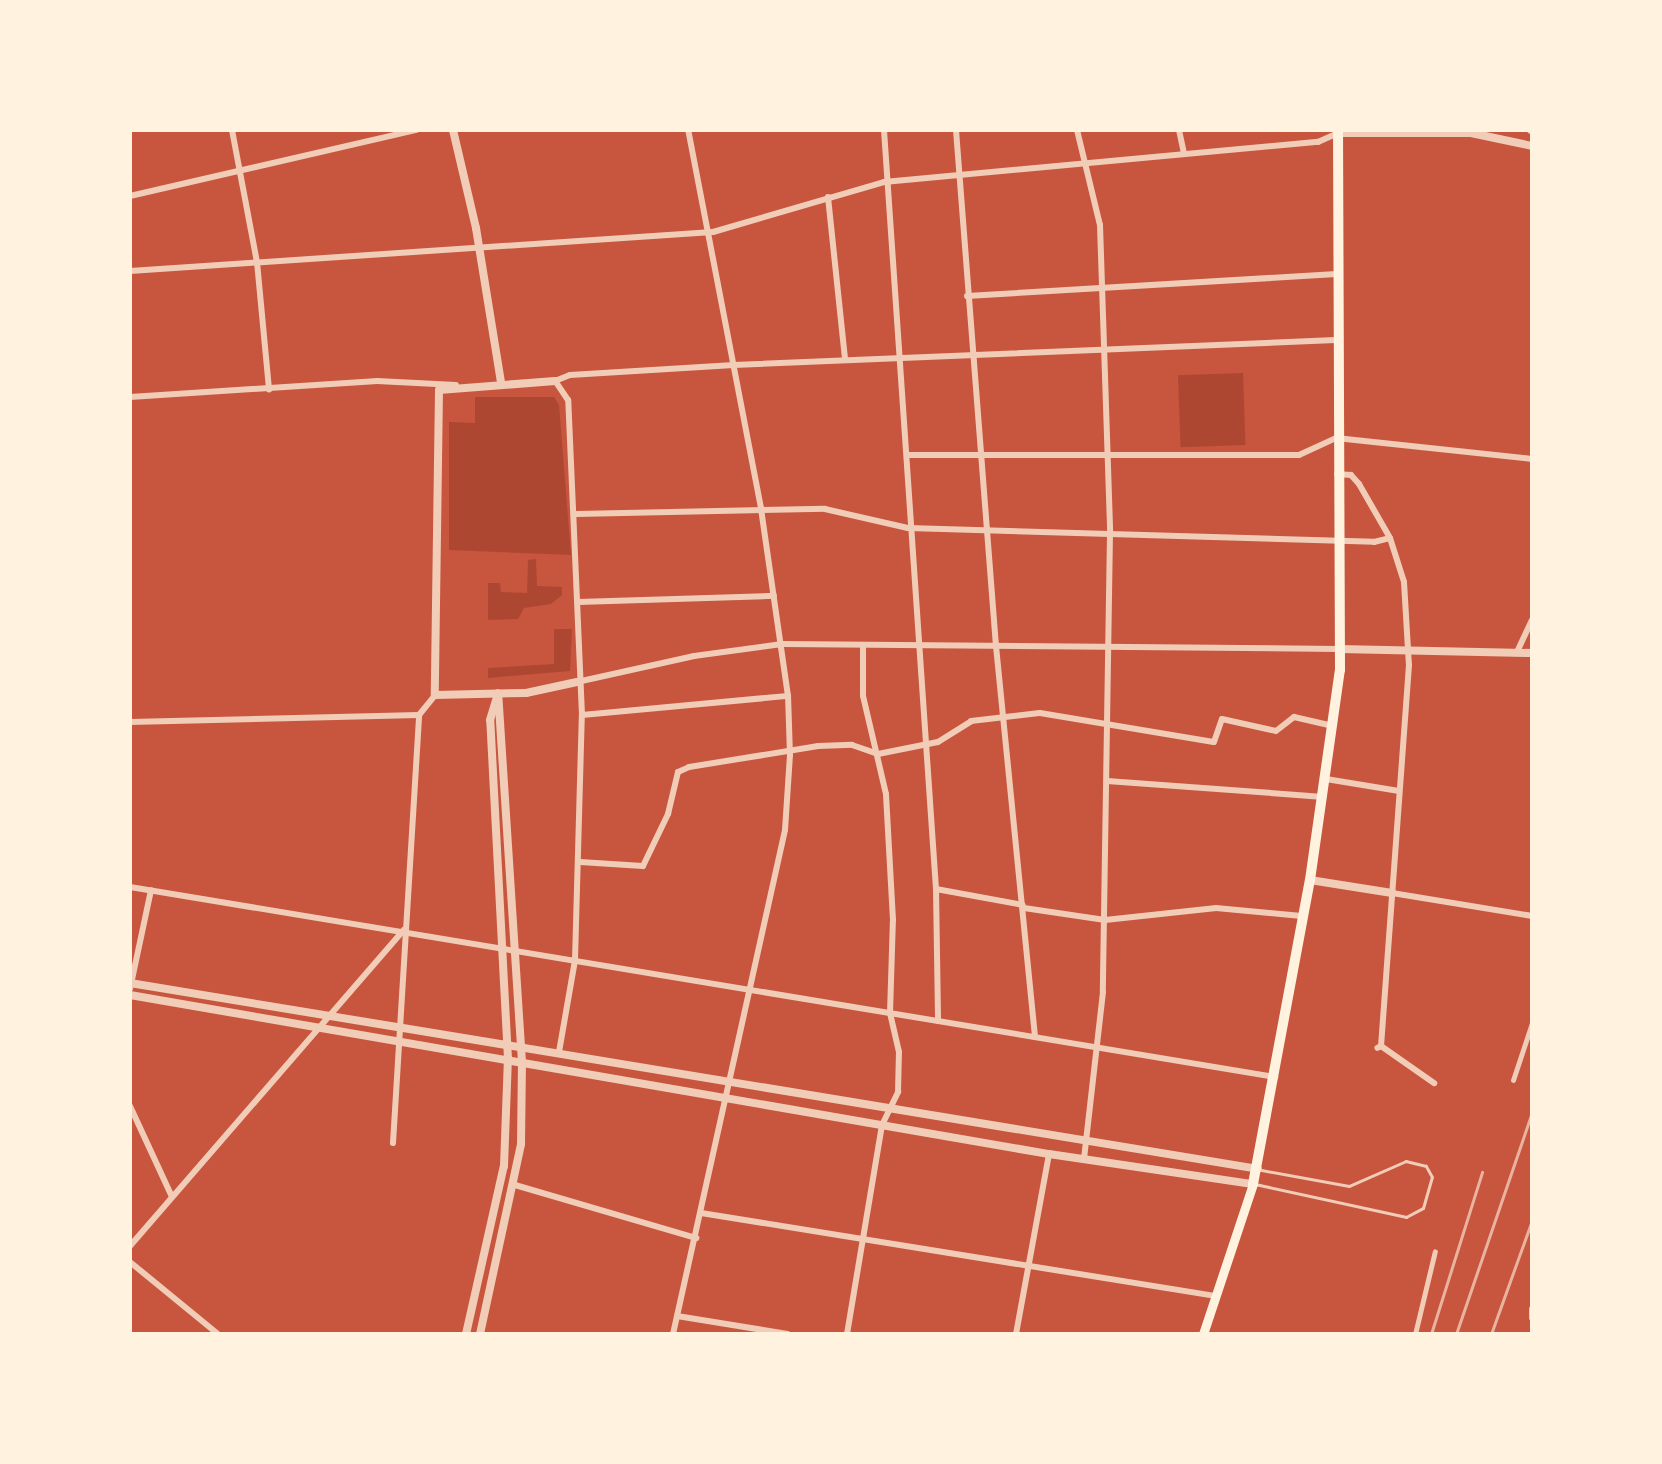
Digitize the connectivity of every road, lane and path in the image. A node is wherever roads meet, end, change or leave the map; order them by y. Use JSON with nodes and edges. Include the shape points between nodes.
{"nodes":[{"id":1,"x":232,"y":130,"type":"edge"},
{"id":2,"x":416,"y":130,"type":"edge"},
{"id":3,"x":453,"y":130,"type":"edge"},
{"id":4,"x":688,"y":130,"type":"edge"},
{"id":5,"x":884,"y":130,"type":"edge"},
{"id":6,"x":956,"y":130,"type":"edge"},
{"id":7,"x":1077,"y":130,"type":"edge"},
{"id":8,"x":1179,"y":130,"type":"edge"},
{"id":9,"x":1338,"y":132,"type":"edge"},
{"id":10,"x":1532,"y":146,"type":"edge"},
{"id":11,"x":1184,"y":153,"type":"junction"},
{"id":12,"x":1085,"y":164,"type":"junction"},
{"id":13,"x":240,"y":170,"type":"junction"},
{"id":14,"x":960,"y":177,"type":"junction"},
{"id":15,"x":884,"y":182,"type":"junction"},
{"id":16,"x":130,"y":196,"type":"edge"},
{"id":17,"x":828,"y":197,"type":"junction"},
{"id":18,"x":708,"y":232,"type":"junction"},
{"id":19,"x":479,"y":245,"type":"junction"},
{"id":20,"x":257,"y":262,"type":"junction"},
{"id":21,"x":130,"y":271,"type":"edge"},
{"id":22,"x":1336,"y":274,"type":"junction"},
{"id":23,"x":1103,"y":288,"type":"junction"},
{"id":24,"x":967,"y":296,"type":"junction"},
{"id":25,"x":1335,"y":340,"type":"junction"},
{"id":26,"x":1105,"y":348,"type":"junction"},
{"id":27,"x":972,"y":353,"type":"junction"},
{"id":28,"x":898,"y":357,"type":"junction"},
{"id":29,"x":845,"y":359,"type":"junction"},
{"id":30,"x":734,"y":365,"type":"junction"},
{"id":31,"x":555,"y":381,"type":"junction"},
{"id":32,"x":501,"y":383,"type":"junction"},
{"id":33,"x":456,"y":385,"type":"junction"},
{"id":34,"x":269,"y":389,"type":"junction"},
{"id":35,"x":130,"y":397,"type":"edge"},
{"id":36,"x":1336,"y":438,"type":"junction"},
{"id":37,"x":1109,"y":454,"type":"junction"},
{"id":38,"x":907,"y":455,"type":"junction"},
{"id":39,"x":981,"y":456,"type":"junction"},
{"id":40,"x":1532,"y":459,"type":"edge"},
{"id":41,"x":1337,"y":474,"type":"junction"},
{"id":42,"x":761,"y":508,"type":"junction"},
{"id":43,"x":576,"y":514,"type":"junction"},
{"id":44,"x":908,"y":528,"type":"junction"},
{"id":45,"x":986,"y":530,"type":"junction"},
{"id":46,"x":1110,"y":533,"type":"junction"},
{"id":47,"x":1390,"y":538,"type":"junction"},
{"id":48,"x":1337,"y":540,"type":"junction"},
{"id":49,"x":774,"y":596,"type":"junction"},
{"id":50,"x":578,"y":602,"type":"junction"},
{"id":51,"x":1532,"y":620,"type":"edge"},
{"id":52,"x":782,"y":644,"type":"junction"},
{"id":53,"x":919,"y":644,"type":"junction"},
{"id":54,"x":1108,"y":644,"type":"junction"},
{"id":55,"x":863,"y":645,"type":"junction"},
{"id":56,"x":996,"y":646,"type":"junction"},
{"id":57,"x":1339,"y":649,"type":"junction"},
{"id":58,"x":1407,"y":652,"type":"junction"},
{"id":59,"x":1517,"y":652,"type":"junction"},
{"id":60,"x":1532,"y":653,"type":"edge"},
{"id":61,"x":577,"y":682,"type":"junction"},
{"id":62,"x":498,"y":693,"type":"junction"},
{"id":63,"x":435,"y":695,"type":"junction"},
{"id":64,"x":788,"y":696,"type":"junction"},
{"id":65,"x":419,"y":715,"type":"junction"},
{"id":66,"x":582,"y":715,"type":"junction"},
{"id":67,"x":1003,"y":716,"type":"junction"},
{"id":68,"x":130,"y":722,"type":"edge"},
{"id":69,"x":1107,"y":722,"type":"junction"},
{"id":70,"x":1332,"y":726,"type":"junction"},
{"id":71,"x":927,"y":745,"type":"junction"},
{"id":72,"x":878,"y":754,"type":"junction"},
{"id":73,"x":790,"y":755,"type":"junction"},
{"id":74,"x":1326,"y":779,"type":"junction"},
{"id":75,"x":1107,"y":781,"type":"junction"},
{"id":76,"x":1399,"y":791,"type":"junction"},
{"id":77,"x":1323,"y":797,"type":"junction"},
{"id":78,"x":580,"y":862,"type":"junction"},
{"id":79,"x":1310,"y":880,"type":"junction"},
{"id":80,"x":130,"y":887,"type":"edge"},
{"id":81,"x":936,"y":889,"type":"junction"},
{"id":82,"x":151,"y":890,"type":"junction"},
{"id":83,"x":1392,"y":893,"type":"junction"},
{"id":84,"x":1024,"y":907,"type":"junction"},
{"id":85,"x":1302,"y":916,"type":"junction"},
{"id":86,"x":1532,"y":916,"type":"edge"},
{"id":87,"x":1105,"y":920,"type":"junction"},
{"id":88,"x":404,"y":930,"type":"junction"},
{"id":89,"x":502,"y":948,"type":"junction"},
{"id":90,"x":515,"y":950,"type":"junction"},
{"id":91,"x":575,"y":960,"type":"junction"},
{"id":92,"x":131,"y":988,"type":"edge"},
{"id":93,"x":749,"y":989,"type":"junction"},
{"id":94,"x":890,"y":1013,"type":"junction"},
{"id":95,"x":329,"y":1016,"type":"junction"},
{"id":96,"x":938,"y":1021,"type":"junction"},
{"id":97,"x":1532,"y":1023,"type":"edge"},
{"id":98,"x":398,"y":1026,"type":"junction"},
{"id":99,"x":319,"y":1028,"type":"junction"},
{"id":100,"x":1035,"y":1037,"type":"junction"},
{"id":101,"x":397,"y":1040,"type":"junction"},
{"id":102,"x":507,"y":1044,"type":"junction"},
{"id":103,"x":521,"y":1046,"type":"junction"},
{"id":104,"x":1095,"y":1047,"type":"junction"},
{"id":105,"x":559,"y":1052,"type":"junction"},
{"id":106,"x":508,"y":1059,"type":"junction"},
{"id":107,"x":522,"y":1062,"type":"junction"},
{"id":108,"x":1276,"y":1077,"type":"junction"},
{"id":109,"x":1513,"y":1080,"type":"dead end"},
{"id":110,"x":728,"y":1081,"type":"junction"},
{"id":111,"x":1434,"y":1083,"type":"dead end"},
{"id":112,"x":724,"y":1099,"type":"junction"},
{"id":113,"x":130,"y":1106,"type":"edge"},
{"id":114,"x":892,"y":1108,"type":"junction"},
{"id":115,"x":882,"y":1125,"type":"junction"},
{"id":116,"x":1087,"y":1141,"type":"junction"},
{"id":117,"x":393,"y":1143,"type":"dead end"},
{"id":118,"x":1049,"y":1154,"type":"junction"},
{"id":119,"x":1084,"y":1158,"type":"junction"},
{"id":120,"x":1258,"y":1169,"type":"junction"},
{"id":121,"x":1253,"y":1184,"type":"junction"},
{"id":122,"x":515,"y":1185,"type":"junction"},
{"id":123,"x":172,"y":1197,"type":"junction"},
{"id":124,"x":701,"y":1213,"type":"junction"},
{"id":125,"x":696,"y":1238,"type":"junction"},
{"id":126,"x":864,"y":1238,"type":"junction"},
{"id":127,"x":130,"y":1246,"type":"edge"},
{"id":128,"x":1435,"y":1251,"type":"dead end"},
{"id":129,"x":130,"y":1262,"type":"edge"},
{"id":130,"x":1028,"y":1266,"type":"junction"},
{"id":131,"x":1216,"y":1296,"type":"junction"},
{"id":132,"x":1532,"y":1309,"type":"edge"},
{"id":133,"x":677,"y":1316,"type":"junction"},
{"id":134,"x":1532,"y":1318,"type":"edge"},
{"id":135,"x":749,"y":1331,"type":"edge"},
{"id":136,"x":218,"y":1334,"type":"edge"},
{"id":137,"x":466,"y":1334,"type":"edge"},
{"id":138,"x":480,"y":1334,"type":"edge"},
{"id":139,"x":673,"y":1334,"type":"edge"},
{"id":140,"x":788,"y":1334,"type":"edge"},
{"id":141,"x":847,"y":1334,"type":"edge"},
{"id":142,"x":1016,"y":1334,"type":"edge"},
{"id":143,"x":1203,"y":1334,"type":"edge"},
{"id":144,"x":1415,"y":1334,"type":"edge"}],
"edges":[{"from":1,"to":13,"type":"street"},
{"from":2,"to":13,"type":"street"},
{"from":3,"to":19,"type":"street"},
{"from":4,"to":18,"type":"street"},
{"from":5,"to":15,"type":"street"},
{"from":6,"to":14,"type":"street"},
{"from":7,"to":12,"type":"street"},
{"from":8,"to":11,"type":"street"},
{"from":9,"to":10,"type":"street","via":[[1471,133]]},
{"from":9,"to":11,"type":"street","via":[[1318,142]]},
{"from":9,"to":22,"type":"main road"},
{"from":11,"to":12,"type":"street"},
{"from":12,"to":14,"type":"street"},
{"from":12,"to":23,"type":"street","via":[[1100,225]]},
{"from":13,"to":16,"type":"street"},
{"from":13,"to":20,"type":"street"},
{"from":14,"to":15,"type":"street"},
{"from":14,"to":24,"type":"street"},
{"from":15,"to":17,"type":"street"},
{"from":15,"to":28,"type":"street"},
{"from":17,"to":18,"type":"street"},
{"from":17,"to":29,"type":"street"},
{"from":18,"to":19,"type":"street"},
{"from":18,"to":30,"type":"street"},
{"from":19,"to":20,"type":"street"},
{"from":19,"to":32,"type":"street"},
{"from":20,"to":21,"type":"street"},
{"from":20,"to":34,"type":"street"},
{"from":22,"to":23,"type":"street"},
{"from":22,"to":25,"type":"main road"},
{"from":23,"to":24,"type":"street"},
{"from":23,"to":26,"type":"street"},
{"from":24,"to":27,"type":"street"},
{"from":25,"to":26,"type":"street"},
{"from":25,"to":36,"type":"main road"},
{"from":26,"to":27,"type":"street"},
{"from":26,"to":37,"type":"street"},
{"from":27,"to":28,"type":"street"},
{"from":27,"to":39,"type":"street"},
{"from":28,"to":29,"type":"street"},
{"from":28,"to":38,"type":"street"},
{"from":29,"to":30,"type":"street"},
{"from":30,"to":31,"type":"street","via":[[570,375]]},
{"from":30,"to":42,"type":"street"},
{"from":31,"to":32,"type":"street"},
{"from":31,"to":43,"type":"street","via":[[568,400]]},
{"from":32,"to":33,"type":"street"},
{"from":33,"to":34,"type":"street","via":[[377,381]]},
{"from":33,"to":63,"type":"street","via":[[439,390]]},
{"from":34,"to":35,"type":"street"},
{"from":36,"to":37,"type":"street","via":[[1299,455]]},
{"from":36,"to":40,"type":"street"},
{"from":36,"to":41,"type":"main road"},
{"from":37,"to":39,"type":"street"},
{"from":37,"to":46,"type":"street"},
{"from":38,"to":39,"type":"street"},
{"from":38,"to":44,"type":"street"},
{"from":39,"to":45,"type":"street"},
{"from":41,"to":47,"type":"street","via":[[1351,475],[1359,484]]},
{"from":41,"to":48,"type":"main road"},
{"from":42,"to":43,"type":"street"},
{"from":42,"to":44,"type":"street","via":[[825,509]]},
{"from":42,"to":49,"type":"street"},
{"from":43,"to":50,"type":"street"},
{"from":44,"to":45,"type":"street"},
{"from":44,"to":53,"type":"street"},
{"from":45,"to":46,"type":"street"},
{"from":45,"to":56,"type":"street"},
{"from":46,"to":48,"type":"street"},
{"from":46,"to":54,"type":"street"},
{"from":47,"to":48,"type":"street"},
{"from":47,"to":58,"type":"street","via":[[1404,582]]},
{"from":48,"to":57,"type":"main road"},
{"from":49,"to":50,"type":"street"},
{"from":49,"to":52,"type":"street"},
{"from":50,"to":61,"type":"street"},
{"from":51,"to":59,"type":"street"},
{"from":52,"to":55,"type":"street"},
{"from":52,"to":61,"type":"street","via":[[694,656]]},
{"from":52,"to":64,"type":"street"},
{"from":53,"to":55,"type":"street"},
{"from":53,"to":56,"type":"street"},
{"from":53,"to":71,"type":"street"},
{"from":54,"to":56,"type":"street"},
{"from":54,"to":57,"type":"street"},
{"from":54,"to":69,"type":"street"},
{"from":55,"to":72,"type":"street","via":[[863,696]]},
{"from":56,"to":67,"type":"street"},
{"from":57,"to":58,"type":"street"},
{"from":57,"to":70,"type":"main road"},
{"from":58,"to":59,"type":"street"},
{"from":58,"to":76,"type":"street"},
{"from":59,"to":60,"type":"street"},
{"from":61,"to":62,"type":"street"},
{"from":61,"to":66,"type":"street"},
{"from":62,"to":63,"type":"street"},
{"from":62,"to":89,"type":"street","via":[[490,720]]},
{"from":62,"to":90,"type":"street"},
{"from":63,"to":65,"type":"street"},
{"from":64,"to":66,"type":"street"},
{"from":64,"to":73,"type":"street"},
{"from":65,"to":68,"type":"street"},
{"from":65,"to":88,"type":"street"},
{"from":66,"to":78,"type":"street"},
{"from":67,"to":69,"type":"street","via":[[1040,713]]},
{"from":67,"to":71,"type":"street","via":[[971,721]]},
{"from":67,"to":84,"type":"street"},
{"from":69,"to":70,"type":"street","via":[[1214,742],[1222,719],[1276,731],[1294,717]]},
{"from":69,"to":75,"type":"street"},
{"from":70,"to":74,"type":"main road"},
{"from":71,"to":72,"type":"street"},
{"from":71,"to":81,"type":"street"},
{"from":72,"to":73,"type":"street","via":[[852,745]]},
{"from":72,"to":94,"type":"street","via":[[892,883]]},
{"from":73,"to":78,"type":"street","via":[[678,772],[668,814],[643,866]]},
{"from":73,"to":93,"type":"street","via":[[785,830]]},
{"from":74,"to":76,"type":"street"},
{"from":74,"to":77,"type":"main road"},
{"from":75,"to":77,"type":"street"},
{"from":75,"to":87,"type":"street"},
{"from":76,"to":83,"type":"street"},
{"from":77,"to":79,"type":"main road"},
{"from":78,"to":91,"type":"street"},
{"from":79,"to":83,"type":"street"},
{"from":79,"to":85,"type":"main road"},
{"from":80,"to":82,"type":"street"},
{"from":81,"to":84,"type":"street"},
{"from":81,"to":96,"type":"street"},
{"from":82,"to":88,"type":"street"},
{"from":82,"to":92,"type":"street"},
{"from":83,"to":86,"type":"street"},
{"from":83,"to":111,"type":"street","via":[[1379,1047]]},
{"from":84,"to":87,"type":"street"},
{"from":84,"to":100,"type":"street"},
{"from":85,"to":87,"type":"street","via":[[1216,908]]},
{"from":85,"to":108,"type":"main road"},
{"from":87,"to":104,"type":"street"},
{"from":88,"to":89,"type":"street"},
{"from":88,"to":95,"type":"street"},
{"from":88,"to":98,"type":"street"},
{"from":89,"to":90,"type":"street"},
{"from":89,"to":102,"type":"street"},
{"from":90,"to":91,"type":"street"},
{"from":90,"to":103,"type":"street"},
{"from":91,"to":93,"type":"street"},
{"from":91,"to":105,"type":"street"},
{"from":92,"to":95,"type":"street"},
{"from":92,"to":99,"type":"street"},
{"from":93,"to":94,"type":"street"},
{"from":93,"to":110,"type":"street"},
{"from":94,"to":96,"type":"street"},
{"from":94,"to":114,"type":"street","via":[[899,1052]]},
{"from":95,"to":98,"type":"street"},
{"from":95,"to":99,"type":"street"},
{"from":96,"to":100,"type":"street"},
{"from":97,"to":109,"type":"street"},
{"from":98,"to":101,"type":"street"},
{"from":98,"to":102,"type":"street"},
{"from":99,"to":101,"type":"street"},
{"from":99,"to":123,"type":"street"},
{"from":100,"to":104,"type":"street"},
{"from":101,"to":106,"type":"street"},
{"from":101,"to":117,"type":"street"},
{"from":102,"to":103,"type":"street"},
{"from":102,"to":106,"type":"street"},
{"from":103,"to":105,"type":"street"},
{"from":103,"to":107,"type":"street"},
{"from":104,"to":108,"type":"street"},
{"from":104,"to":116,"type":"street"},
{"from":105,"to":110,"type":"street"},
{"from":106,"to":107,"type":"street"},
{"from":106,"to":137,"type":"street","via":[[504,1166]]},
{"from":107,"to":112,"type":"street"},
{"from":107,"to":122,"type":"street"},
{"from":108,"to":120,"type":"main road"},
{"from":110,"to":112,"type":"street"},
{"from":110,"to":114,"type":"street"},
{"from":112,"to":115,"type":"street"},
{"from":112,"to":124,"type":"street"},
{"from":113,"to":123,"type":"street"},
{"from":114,"to":115,"type":"street"},
{"from":114,"to":116,"type":"street"},
{"from":115,"to":118,"type":"street"},
{"from":115,"to":126,"type":"street"},
{"from":116,"to":119,"type":"street"},
{"from":116,"to":120,"type":"street"},
{"from":118,"to":119,"type":"street"},
{"from":118,"to":130,"type":"street"},
{"from":119,"to":121,"type":"street"},
{"from":120,"to":121,"type":"main road"},
{"from":120,"to":121,"type":"lane","via":[[1333,1187],[1349,1186],[1406,1161],[1426,1166],[1432,1177],[1423,1208],[1406,1217]]},
{"from":121,"to":131,"type":"main road"},
{"from":122,"to":125,"type":"street"},
{"from":122,"to":138,"type":"street"},
{"from":123,"to":127,"type":"street"},
{"from":124,"to":125,"type":"street"},
{"from":124,"to":126,"type":"street"},
{"from":125,"to":133,"type":"street"},
{"from":126,"to":130,"type":"street"},
{"from":126,"to":141,"type":"street"},
{"from":128,"to":144,"type":"street"},
{"from":129,"to":136,"type":"street"},
{"from":130,"to":131,"type":"street"},
{"from":130,"to":142,"type":"street"},
{"from":131,"to":143,"type":"main road"},
{"from":132,"to":134,"type":"street"},
{"from":133,"to":135,"type":"street"},
{"from":133,"to":139,"type":"street"},
{"from":135,"to":140,"type":"street"}]}
